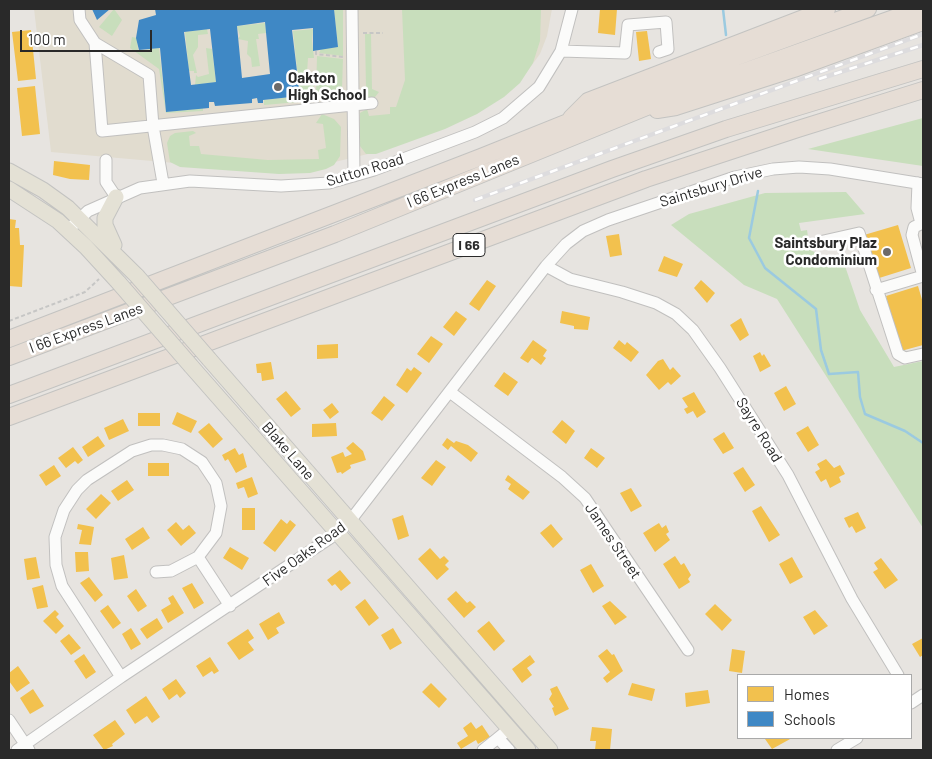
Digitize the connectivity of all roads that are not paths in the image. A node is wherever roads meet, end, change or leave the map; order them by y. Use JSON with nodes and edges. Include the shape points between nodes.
{"nodes":[{"id":1,"x":79,"y":9,"type":"edge"},
{"id":2,"x":352,"y":9,"type":"edge"},
{"id":3,"x":572,"y":9,"type":"edge"},
{"id":4,"x":827,"y":9,"type":"edge"},
{"id":5,"x":868,"y":9,"type":"edge"},
{"id":6,"x":919,"y":9,"type":"edge"},
{"id":7,"x":923,"y":22,"type":"edge"},
{"id":8,"x":95,"y":43,"type":"junction"},
{"id":9,"x":561,"y":51,"type":"junction"},
{"id":10,"x":659,"y":52,"type":"dead end"},
{"id":11,"x":923,"y":57,"type":"edge"},
{"id":12,"x":923,"y":68,"type":"edge"},
{"id":13,"x":923,"y":90,"type":"edge"},
{"id":14,"x":372,"y":103,"type":"dead end"},
{"id":15,"x":353,"y":104,"type":"junction"},
{"id":16,"x":618,"y":117,"type":"junction"},
{"id":17,"x":565,"y":123,"type":"junction"},
{"id":18,"x":153,"y":126,"type":"junction"},
{"id":19,"x":726,"y":128,"type":"junction"},
{"id":20,"x":106,"y":160,"type":"dead end"},
{"id":21,"x":9,"y":171,"type":"edge"},
{"id":22,"x":354,"y":176,"type":"junction"},
{"id":23,"x":163,"y":183,"type":"junction"},
{"id":24,"x":921,"y":183,"type":"edge"},
{"id":25,"x":9,"y":189,"type":"edge"},
{"id":26,"x":116,"y":197,"type":"junction"},
{"id":27,"x":80,"y":218,"type":"junction"},
{"id":28,"x":922,"y":223,"type":"edge"},
{"id":29,"x":68,"y":230,"type":"junction"},
{"id":30,"x":819,"y":242,"type":"dead end"},
{"id":31,"x":120,"y":258,"type":"junction"},
{"id":32,"x":546,"y":266,"type":"junction"},
{"id":33,"x":923,"y":276,"type":"edge"},
{"id":34,"x":876,"y":290,"type":"junction"},
{"id":35,"x":9,"y":339,"type":"edge"},
{"id":36,"x":923,"y":354,"type":"edge"},
{"id":37,"x":9,"y":357,"type":"edge"},
{"id":38,"x":450,"y":392,"type":"junction"},
{"id":39,"x":9,"y":395,"type":"edge"},
{"id":40,"x":9,"y":417,"type":"edge"},
{"id":41,"x":350,"y":522,"type":"junction"},
{"id":42,"x":336,"y":533,"type":"junction"},
{"id":43,"x":198,"y":557,"type":"junction"},
{"id":44,"x":156,"y":572,"type":"dead end"},
{"id":45,"x":230,"y":606,"type":"junction"},
{"id":46,"x":688,"y":650,"type":"dead end"},
{"id":47,"x":897,"y":674,"type":"edge"},
{"id":48,"x":121,"y":677,"type":"junction"},
{"id":49,"x":9,"y":720,"type":"edge"},
{"id":50,"x":504,"y":734,"type":"junction"},
{"id":51,"x":855,"y":739,"type":"edge"},
{"id":52,"x":24,"y":749,"type":"edge"},
{"id":53,"x":484,"y":750,"type":"edge"},
{"id":54,"x":509,"y":750,"type":"edge"},
{"id":55,"x":528,"y":750,"type":"edge"},
{"id":56,"x":550,"y":750,"type":"edge"},
{"id":57,"x":837,"y":750,"type":"edge"}],
"edges":[{"from":1,"to":8,"type":"street","via":[[80,20]]},
{"from":2,"to":15,"type":"street"},
{"from":3,"to":9,"type":"street","name":"Sutton Road"},
{"from":4,"to":17,"type":"highway","via":[[588,101]]},
{"from":5,"to":17,"type":"highway"},
{"from":6,"to":16,"type":"highway","name":"I 66 Express Lanes","via":[[794,51]]},
{"from":7,"to":16,"type":"highway","via":[[676,107]]},
{"from":8,"to":18,"type":"street","via":[[149,75]]},
{"from":8,"to":18,"type":"street","via":[[102,132]]},
{"from":9,"to":10,"type":"street","via":[[625,53],[628,25],[666,22],[668,50]]},
{"from":9,"to":22,"type":"street","name":"Sutton Road","via":[[539,87],[503,118],[449,143]]},
{"from":11,"to":19,"type":"highway"},
{"from":12,"to":19,"type":"highway"},
{"from":13,"to":40,"type":"highway","number":"I 66","via":[[646,179]]},
{"from":14,"to":15,"type":"street"},
{"from":15,"to":18,"type":"street"},
{"from":15,"to":22,"type":"street"},
{"from":16,"to":37,"type":"highway","name":"I 66 Express Lanes","via":[[317,241]]},
{"from":17,"to":35,"type":"highway"},
{"from":18,"to":23,"type":"street"},
{"from":19,"to":39,"type":"highway"},
{"from":20,"to":26,"type":"street","via":[[106,182]]},
{"from":21,"to":27,"type":"main road","name":"Blake Lane","via":[[43,190]]},
{"from":22,"to":23,"type":"street","name":"Sutton Road","via":[[299,186],[206,181]]},
{"from":23,"to":26,"type":"street","name":"Sutton Road"},
{"from":24,"to":28,"type":"street","via":[[917,208]]},
{"from":24,"to":32,"type":"street","name":"Saintsbury Drive","via":[[817,168],[752,172],[597,224],[566,244]]},
{"from":25,"to":29,"type":"main road","name":"Blake Lane"},
{"from":26,"to":27,"type":"street","name":"Sutton Road"},
{"from":26,"to":31,"type":"main road","via":[[106,212],[105,225]]},
{"from":27,"to":29,"type":"street","name":"Sutton Road"},
{"from":27,"to":31,"type":"main road","name":"Blake Lane"},
{"from":28,"to":33,"type":"street","via":[[914,227],[912,235]]},
{"from":29,"to":42,"type":"main road","name":"Blake Lane","bridge":true,"via":[[119,283]]},
{"from":30,"to":34,"type":"street","via":[[859,233]]},
{"from":31,"to":41,"type":"main road","name":"Blake Lane","bridge":true},
{"from":32,"to":38,"type":"street","name":"Five Oaks Road"},
{"from":32,"to":47,"type":"street","name":"Sayre Road","via":[[570,279],[656,303],[676,314],[693,330],[788,475],[852,599]]},
{"from":33,"to":34,"type":"street"},
{"from":34,"to":36,"type":"street","via":[[898,354],[905,358]]},
{"from":38,"to":41,"type":"street","name":"Five Oaks Road"},
{"from":38,"to":46,"type":"street","name":"James Street","via":[[585,498]]},
{"from":41,"to":42,"type":"street","name":"Five Oaks Road"},
{"from":41,"to":56,"type":"main road","name":"Blake Lane"},
{"from":42,"to":45,"type":"street","name":"Five Oaks Road"},
{"from":42,"to":50,"type":"main road","name":"Blake Lane"},
{"from":43,"to":44,"type":"street","via":[[171,571]]},
{"from":43,"to":45,"type":"street"},
{"from":43,"to":48,"type":"street","via":[[216,533],[220,498],[207,468],[182,449],[150,445],[132,451],[87,480],[68,502],[55,537],[58,574],[68,596]]},
{"from":45,"to":48,"type":"street","name":"Five Oaks Road"},
{"from":48,"to":52,"type":"street","name":"Five Oaks Road"},
{"from":49,"to":52,"type":"street"},
{"from":50,"to":53,"type":"street"},
{"from":50,"to":54,"type":"street"},
{"from":50,"to":55,"type":"main road","name":"Blake Lane"},
{"from":51,"to":57,"type":"street"}]}
